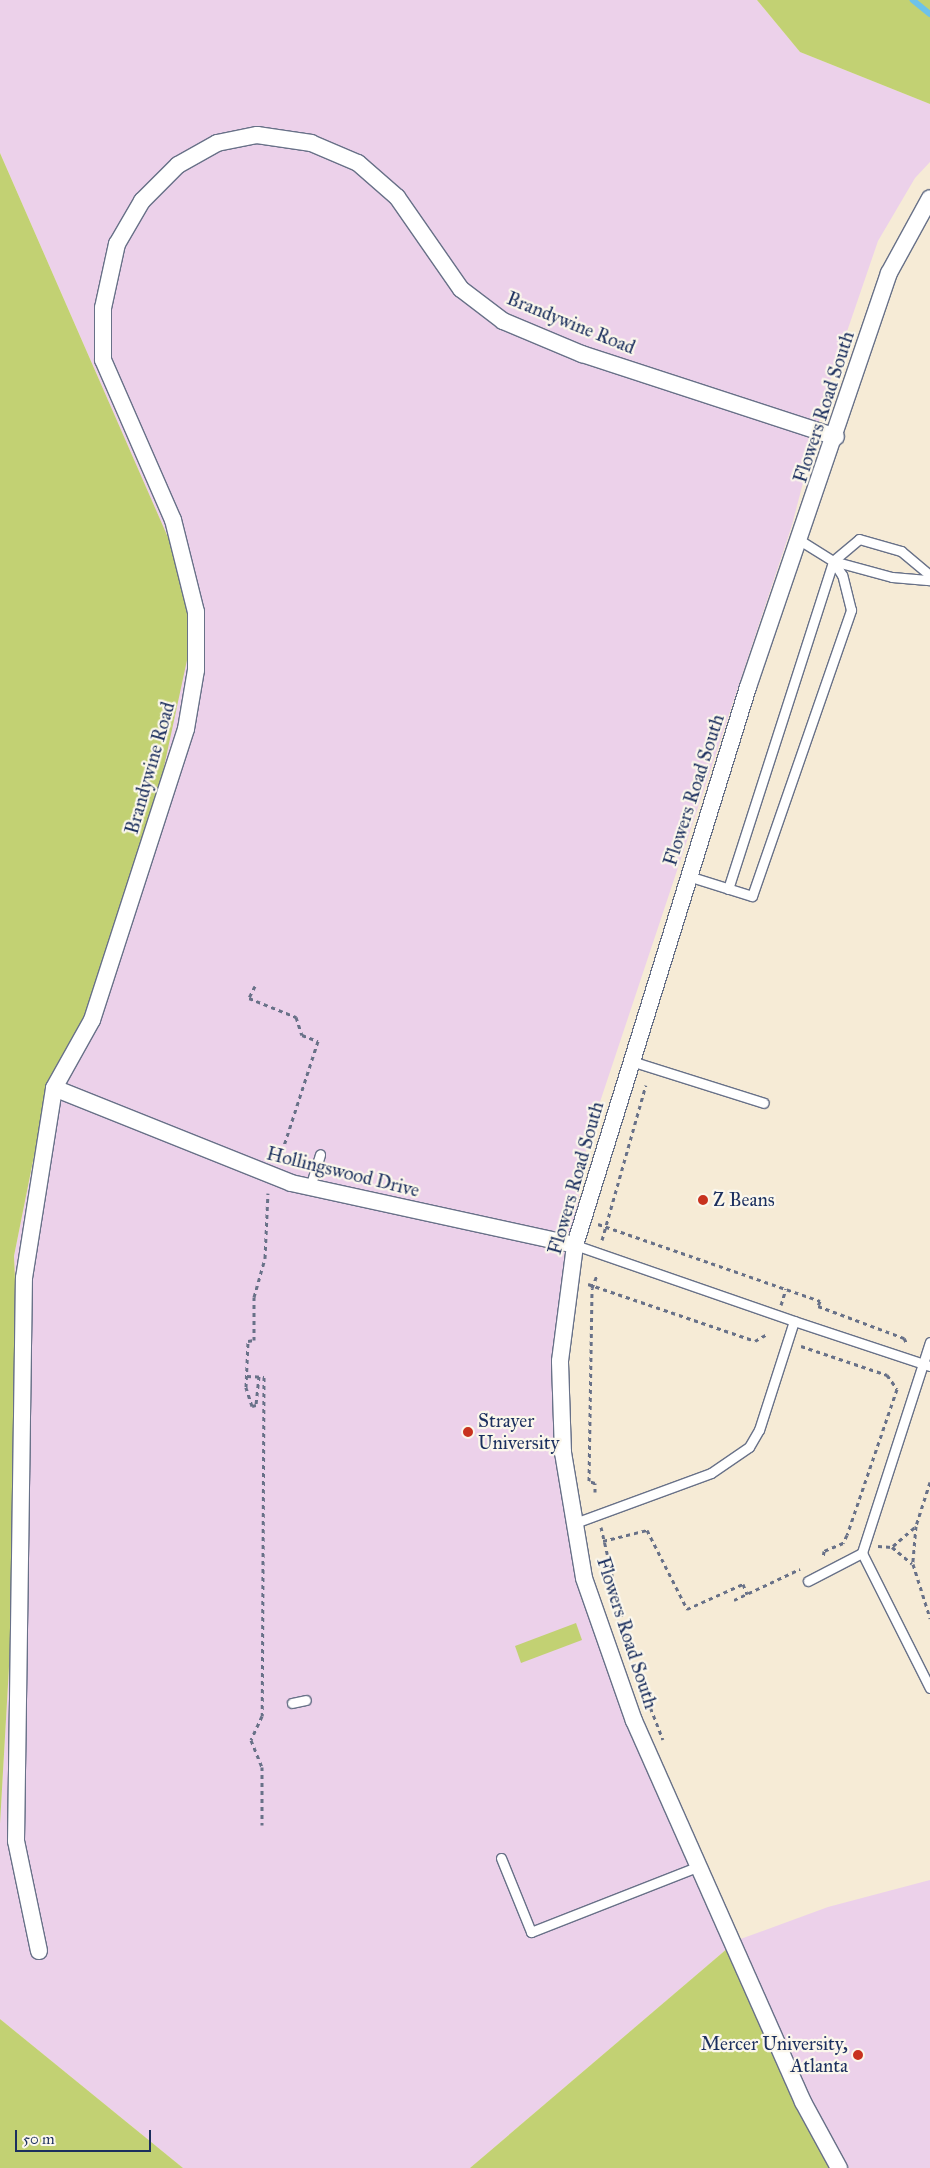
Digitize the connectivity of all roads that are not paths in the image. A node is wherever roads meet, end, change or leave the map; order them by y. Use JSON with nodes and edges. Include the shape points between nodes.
{"nodes":[{"id":1,"x":930,"y":198,"type":"edge"},
{"id":2,"x":836,"y":436,"type":"junction"},
{"id":3,"x":801,"y":541,"type":"junction"},
{"id":4,"x":833,"y":561,"type":"junction"},
{"id":5,"x":930,"y":575,"type":"edge"},
{"id":6,"x":930,"y":580,"type":"edge"},
{"id":7,"x":688,"y":876,"type":"junction"},
{"id":8,"x":728,"y":889,"type":"junction"},
{"id":9,"x":631,"y":1061,"type":"junction"},
{"id":10,"x":54,"y":1088,"type":"junction"},
{"id":11,"x":764,"y":1103,"type":"dead end"},
{"id":12,"x":320,"y":1154,"type":"dead end"},
{"id":13,"x":311,"y":1184,"type":"junction"},
{"id":14,"x":575,"y":1245,"type":"junction"},
{"id":15,"x":794,"y":1321,"type":"junction"},
{"id":16,"x":930,"y":1342,"type":"edge"},
{"id":17,"x":926,"y":1364,"type":"edge"},
{"id":18,"x":575,"y":1523,"type":"junction"},
{"id":19,"x":862,"y":1553,"type":"junction"},
{"id":20,"x":808,"y":1581,"type":"dead end"},
{"id":21,"x":930,"y":1688,"type":"edge"},
{"id":22,"x":306,"y":1700,"type":"dead end"},
{"id":23,"x":292,"y":1703,"type":"dead end"},
{"id":24,"x":500,"y":1858,"type":"dead end"},
{"id":25,"x":697,"y":1867,"type":"junction"},
{"id":26,"x":39,"y":1951,"type":"dead end"},
{"id":27,"x":839,"y":2168,"type":"edge"}],
"edges":[{"from":1,"to":2,"type":"street","name":"Flowers Road South","via":[[889,273]]},
{"from":2,"to":3,"type":"street","name":"Flowers Road South"},
{"from":2,"to":10,"type":"street","name":"Brandywine Road","via":[[582,354],[503,322],[461,289],[397,197],[358,163],[311,143],[257,135],[218,143],[178,165],[142,201],[116,244],[103,308],[103,360],[173,520],[196,612],[196,670],[186,729],[92,1020]]},
{"from":3,"to":4,"type":"lane"},
{"from":3,"to":7,"type":"street","name":"Flowers Road South","via":[[748,687]]},
{"from":4,"to":5,"type":"lane","via":[[859,539],[901,551]]},
{"from":4,"to":6,"type":"lane","via":[[892,577]]},
{"from":4,"to":8,"type":"lane"},
{"from":4,"to":8,"type":"lane","via":[[842,575],[851,610],[752,896]]},
{"from":7,"to":8,"type":"lane"},
{"from":7,"to":9,"type":"street","name":"Flowers Road South"},
{"from":9,"to":11,"type":"lane"},
{"from":9,"to":14,"type":"street","name":"Flowers Road South"},
{"from":10,"to":13,"type":"street","name":"Hollingswood Drive","via":[[254,1170]]},
{"from":10,"to":26,"type":"street","name":"Brandywine Road","via":[[24,1278],[16,1841]]},
{"from":12,"to":13,"type":"lane"},
{"from":13,"to":14,"type":"street","name":"Hollingswood Drive"},
{"from":14,"to":15,"type":"lane"},
{"from":14,"to":18,"type":"street","name":"Flowers Road South","via":[[560,1361],[563,1453]]},
{"from":15,"to":17,"type":"lane"},
{"from":15,"to":18,"type":"lane","via":[[759,1430],[744,1452],[712,1472]]},
{"from":16,"to":17,"type":"lane"},
{"from":17,"to":19,"type":"lane"},
{"from":18,"to":25,"type":"street","name":"Flowers Road South","via":[[584,1578],[634,1721]]},
{"from":19,"to":20,"type":"lane"},
{"from":19,"to":21,"type":"lane"},
{"from":22,"to":23,"type":"lane"},
{"from":24,"to":25,"type":"lane","via":[[531,1932]]},
{"from":25,"to":27,"type":"street","name":"Flowers Road South","via":[[803,2102]]}]}
